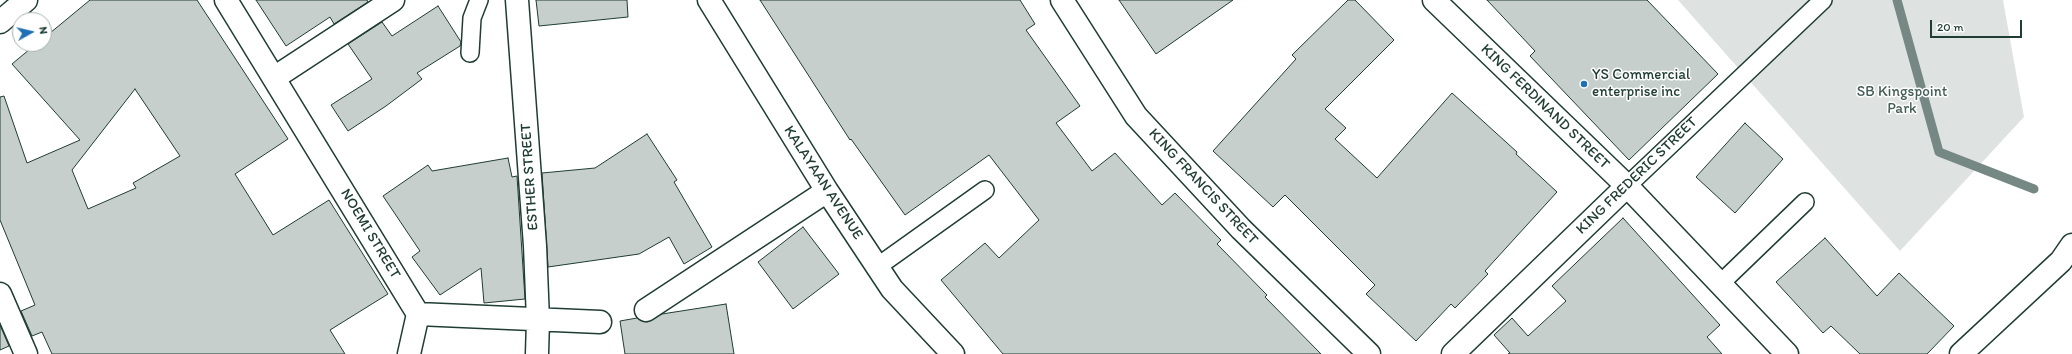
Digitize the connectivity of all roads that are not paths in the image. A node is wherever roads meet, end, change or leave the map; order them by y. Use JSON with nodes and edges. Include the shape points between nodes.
{"nodes":[{"id":1,"x":26,"y":0,"type":"edge"},
{"id":2,"x":226,"y":0,"type":"edge"},
{"id":3,"x":393,"y":0,"type":"edge"},
{"id":4,"x":479,"y":0,"type":"edge"},
{"id":5,"x":517,"y":0,"type":"edge"},
{"id":6,"x":709,"y":0,"type":"edge"},
{"id":7,"x":1062,"y":0,"type":"edge"},
{"id":8,"x":1434,"y":0,"type":"edge"},
{"id":9,"x":1823,"y":0,"type":"edge"},
{"id":10,"x":0,"y":22,"type":"edge"},
{"id":11,"x":470,"y":52,"type":"dead end"},
{"id":12,"x":274,"y":78,"type":"junction"},
{"id":13,"x":1627,"y":186,"type":"junction"},
{"id":14,"x":985,"y":190,"type":"dead end"},
{"id":15,"x":826,"y":191,"type":"junction"},
{"id":16,"x":1805,"y":202,"type":"dead end"},
{"id":17,"x":2072,"y":245,"type":"edge"},
{"id":18,"x":878,"y":267,"type":"junction"},
{"id":19,"x":1721,"y":283,"type":"junction"},
{"id":20,"x":0,"y":294,"type":"edge"},
{"id":21,"x":646,"y":310,"type":"dead end"},
{"id":22,"x":418,"y":314,"type":"junction"},
{"id":23,"x":538,"y":320,"type":"junction"},
{"id":24,"x":600,"y":322,"type":"dead end"},
{"id":25,"x":26,"y":354,"type":"edge"},
{"id":26,"x":409,"y":354,"type":"edge"},
{"id":27,"x":537,"y":354,"type":"edge"},
{"id":28,"x":953,"y":354,"type":"edge"},
{"id":29,"x":1369,"y":354,"type":"edge"},
{"id":30,"x":1453,"y":354,"type":"edge"},
{"id":31,"x":1787,"y":354,"type":"edge"},
{"id":32,"x":1961,"y":354,"type":"edge"}],
"edges":[{"from":1,"to":10,"type":"street"},
{"from":2,"to":12,"type":"street","name":"NOEMI STREET"},
{"from":3,"to":12,"type":"street"},
{"from":4,"to":11,"type":"lane","via":[[472,18]]},
{"from":5,"to":23,"type":"street","name":"ESTHER STREET"},
{"from":6,"to":15,"type":"street","name":"KALAYAAN AVENUE"},
{"from":7,"to":29,"type":"street","name":"KING FRANCIS STREET","via":[[1136,116],[1241,229]]},
{"from":8,"to":13,"type":"street","name":"KING FERDINAND STREET"},
{"from":9,"to":13,"type":"lane","name":"KING FREDERIC STREET"},
{"from":12,"to":22,"type":"street","name":"NOEMI STREET"},
{"from":13,"to":19,"type":"street","name":"KING FERDINAND STREET"},
{"from":13,"to":30,"type":"street","name":"KING FREDERIC STREET"},
{"from":14,"to":18,"type":"lane"},
{"from":15,"to":18,"type":"street","name":"KALAYAAN AVENUE"},
{"from":15,"to":21,"type":"street"},
{"from":16,"to":19,"type":"lane"},
{"from":17,"to":32,"type":"street","via":[[2061,261]]},
{"from":18,"to":28,"type":"street","name":"KALAYAAN AVENUE","via":[[892,289]]},
{"from":19,"to":31,"type":"street","name":"KING FERDINAND STREET"},
{"from":20,"to":25,"type":"street"},
{"from":22,"to":23,"type":"street"},
{"from":22,"to":26,"type":"street"},
{"from":23,"to":24,"type":"street"},
{"from":23,"to":27,"type":"street","name":"ESTHER STREET"}]}
